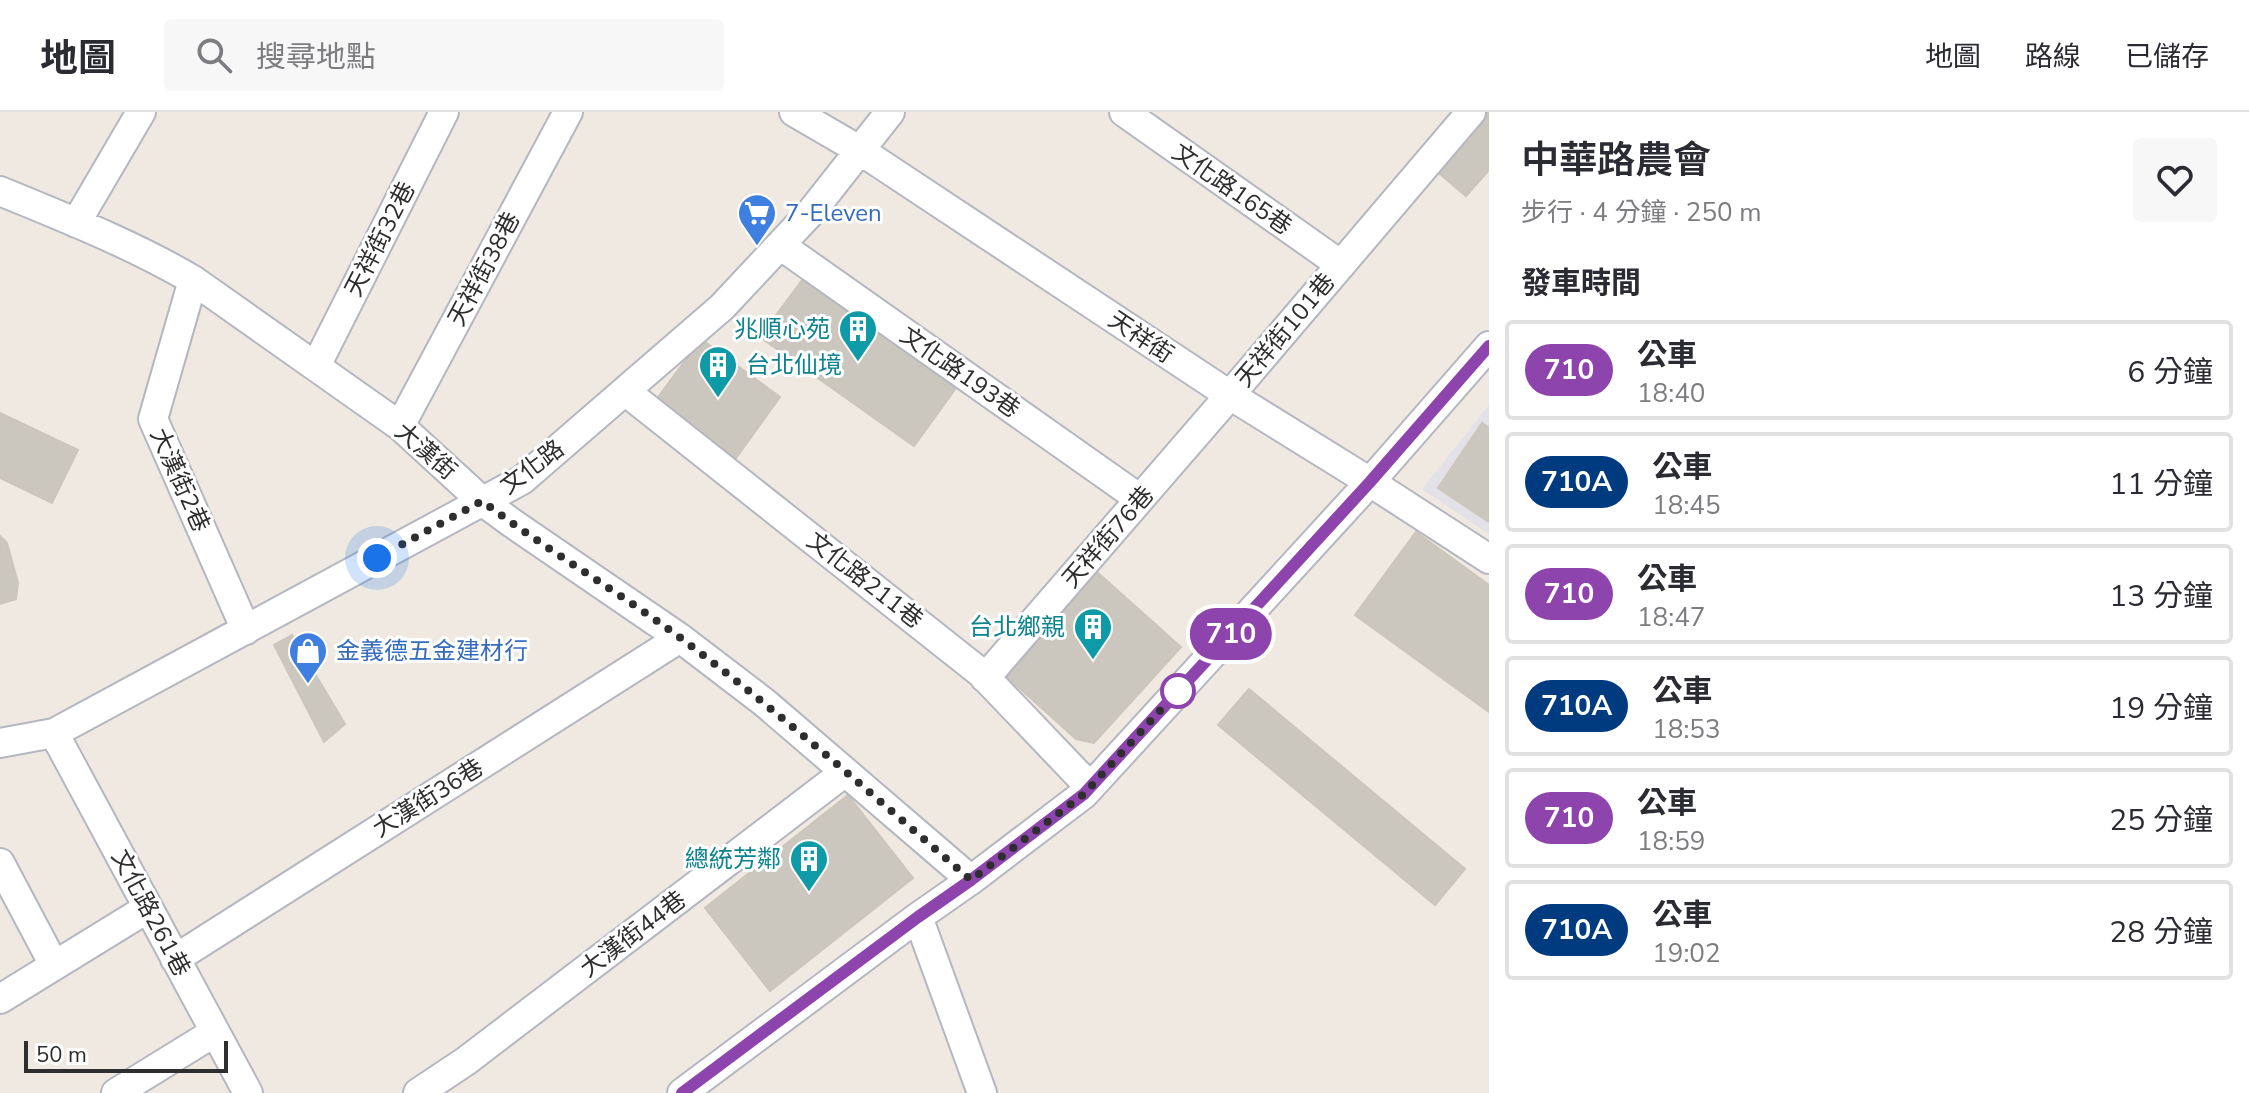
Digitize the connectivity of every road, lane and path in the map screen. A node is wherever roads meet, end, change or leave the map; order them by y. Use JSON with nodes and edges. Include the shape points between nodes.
{"nodes":[{"id":1,"x":141,"y":112,"type":"edge"},
{"id":2,"x":444,"y":112,"type":"edge"},
{"id":3,"x":568,"y":112,"type":"edge"},
{"id":4,"x":794,"y":112,"type":"edge"},
{"id":5,"x":890,"y":112,"type":"edge"},
{"id":6,"x":1124,"y":112,"type":"edge"},
{"id":7,"x":1471,"y":112,"type":"edge"},
{"id":8,"x":861,"y":151,"type":"junction"},
{"id":9,"x":0,"y":191,"type":"edge"},
{"id":10,"x":76,"y":223,"type":"junction"},
{"id":11,"x":780,"y":245,"type":"junction"},
{"id":12,"x":1341,"y":265,"type":"junction"},
{"id":13,"x":193,"y":280,"type":"junction"},
{"id":14,"x":1489,"y":346,"type":"edge"},
{"id":15,"x":316,"y":366,"type":"junction"},
{"id":16,"x":625,"y":391,"type":"junction"},
{"id":17,"x":1230,"y":395,"type":"junction"},
{"id":18,"x":400,"y":426,"type":"junction"},
{"id":19,"x":1370,"y":482,"type":"junction"},
{"id":20,"x":1140,"y":499,"type":"junction"},
{"id":21,"x":482,"y":501,"type":"junction"},
{"id":22,"x":1489,"y":559,"type":"edge"},
{"id":23,"x":246,"y":630,"type":"junction"},
{"id":24,"x":680,"y":638,"type":"junction"},
{"id":25,"x":985,"y":678,"type":"junction"},
{"id":26,"x":54,"y":733,"type":"junction"},
{"id":27,"x":0,"y":743,"type":"edge"},
{"id":28,"x":845,"y":772,"type":"junction"},
{"id":29,"x":1090,"y":787,"type":"junction"},
{"id":30,"x":0,"y":863,"type":"edge"},
{"id":31,"x":971,"y":880,"type":"junction"},
{"id":32,"x":148,"y":908,"type":"junction"},
{"id":33,"x":918,"y":917,"type":"junction"},
{"id":34,"x":175,"y":959,"type":"junction"},
{"id":35,"x":54,"y":965,"type":"junction"},
{"id":36,"x":0,"y":999,"type":"edge"},
{"id":37,"x":215,"y":1032,"type":"junction"},
{"id":38,"x":116,"y":1093,"type":"edge"},
{"id":39,"x":248,"y":1093,"type":"edge"},
{"id":40,"x":418,"y":1093,"type":"edge"},
{"id":41,"x":682,"y":1093,"type":"edge"},
{"id":42,"x":982,"y":1093,"type":"edge"}],
"edges":[{"from":1,"to":10,"type":"street"},
{"from":2,"to":15,"type":"street","name":"天祥街32巷"},
{"from":3,"to":18,"type":"street","name":"天祥街38巷"},
{"from":4,"to":8,"type":"street","name":"天祥街"},
{"from":5,"to":8,"type":"street","name":"文化路"},
{"from":6,"to":12,"type":"street","name":"文化路165巷"},
{"from":7,"to":12,"type":"street","name":"天祥街101巷"},
{"from":8,"to":11,"type":"street","name":"文化路"},
{"from":8,"to":17,"type":"street","name":"天祥街"},
{"from":9,"to":10,"type":"street","name":"大漢街"},
{"from":10,"to":13,"type":"street","name":"大漢街"},
{"from":11,"to":16,"type":"street","name":"文化路","via":[[722,307]]},
{"from":11,"to":20,"type":"street","name":"文化路193巷"},
{"from":12,"to":17,"type":"street","name":"天祥街101巷"},
{"from":13,"to":15,"type":"street","name":"大漢街"},
{"from":13,"to":23,"type":"street","name":"大漢街2巷","via":[[153,419]]},
{"from":14,"to":19,"type":"street"},
{"from":15,"to":18,"type":"street","name":"大漢街"},
{"from":16,"to":21,"type":"street","name":"文化路","via":[[522,480]]},
{"from":16,"to":25,"type":"street","name":"文化路211巷"},
{"from":17,"to":19,"type":"street","name":"天祥街"},
{"from":17,"to":20,"type":"street","name":"天祥街76巷"},
{"from":18,"to":21,"type":"street","name":"大漢街"},
{"from":19,"to":22,"type":"street","name":"天祥街"},
{"from":19,"to":29,"type":"street"},
{"from":20,"to":25,"type":"street","name":"天祥街76巷"},
{"from":21,"to":23,"type":"street","name":"文化路"},
{"from":21,"to":24,"type":"street","name":"大漢街"},
{"from":23,"to":26,"type":"street","name":"文化路"},
{"from":24,"to":28,"type":"street","name":"大漢街"},
{"from":24,"to":34,"type":"street","name":"大漢街36巷"},
{"from":25,"to":29,"type":"street","name":"文化路211巷"},
{"from":26,"to":27,"type":"street","name":"文化路"},
{"from":26,"to":32,"type":"street","name":"文化路261巷"},
{"from":28,"to":31,"type":"street","name":"大漢街"},
{"from":28,"to":40,"type":"street","name":"大漢街44巷"},
{"from":29,"to":31,"type":"street"},
{"from":30,"to":35,"type":"street"},
{"from":31,"to":33,"type":"street"},
{"from":32,"to":34,"type":"street","name":"文化路261巷"},
{"from":32,"to":35,"type":"street"},
{"from":33,"to":41,"type":"street"},
{"from":33,"to":42,"type":"street"},
{"from":34,"to":37,"type":"street","name":"文化路261巷"},
{"from":35,"to":36,"type":"street"},
{"from":37,"to":38,"type":"street"},
{"from":37,"to":39,"type":"street","name":"文化路261巷"}]}
